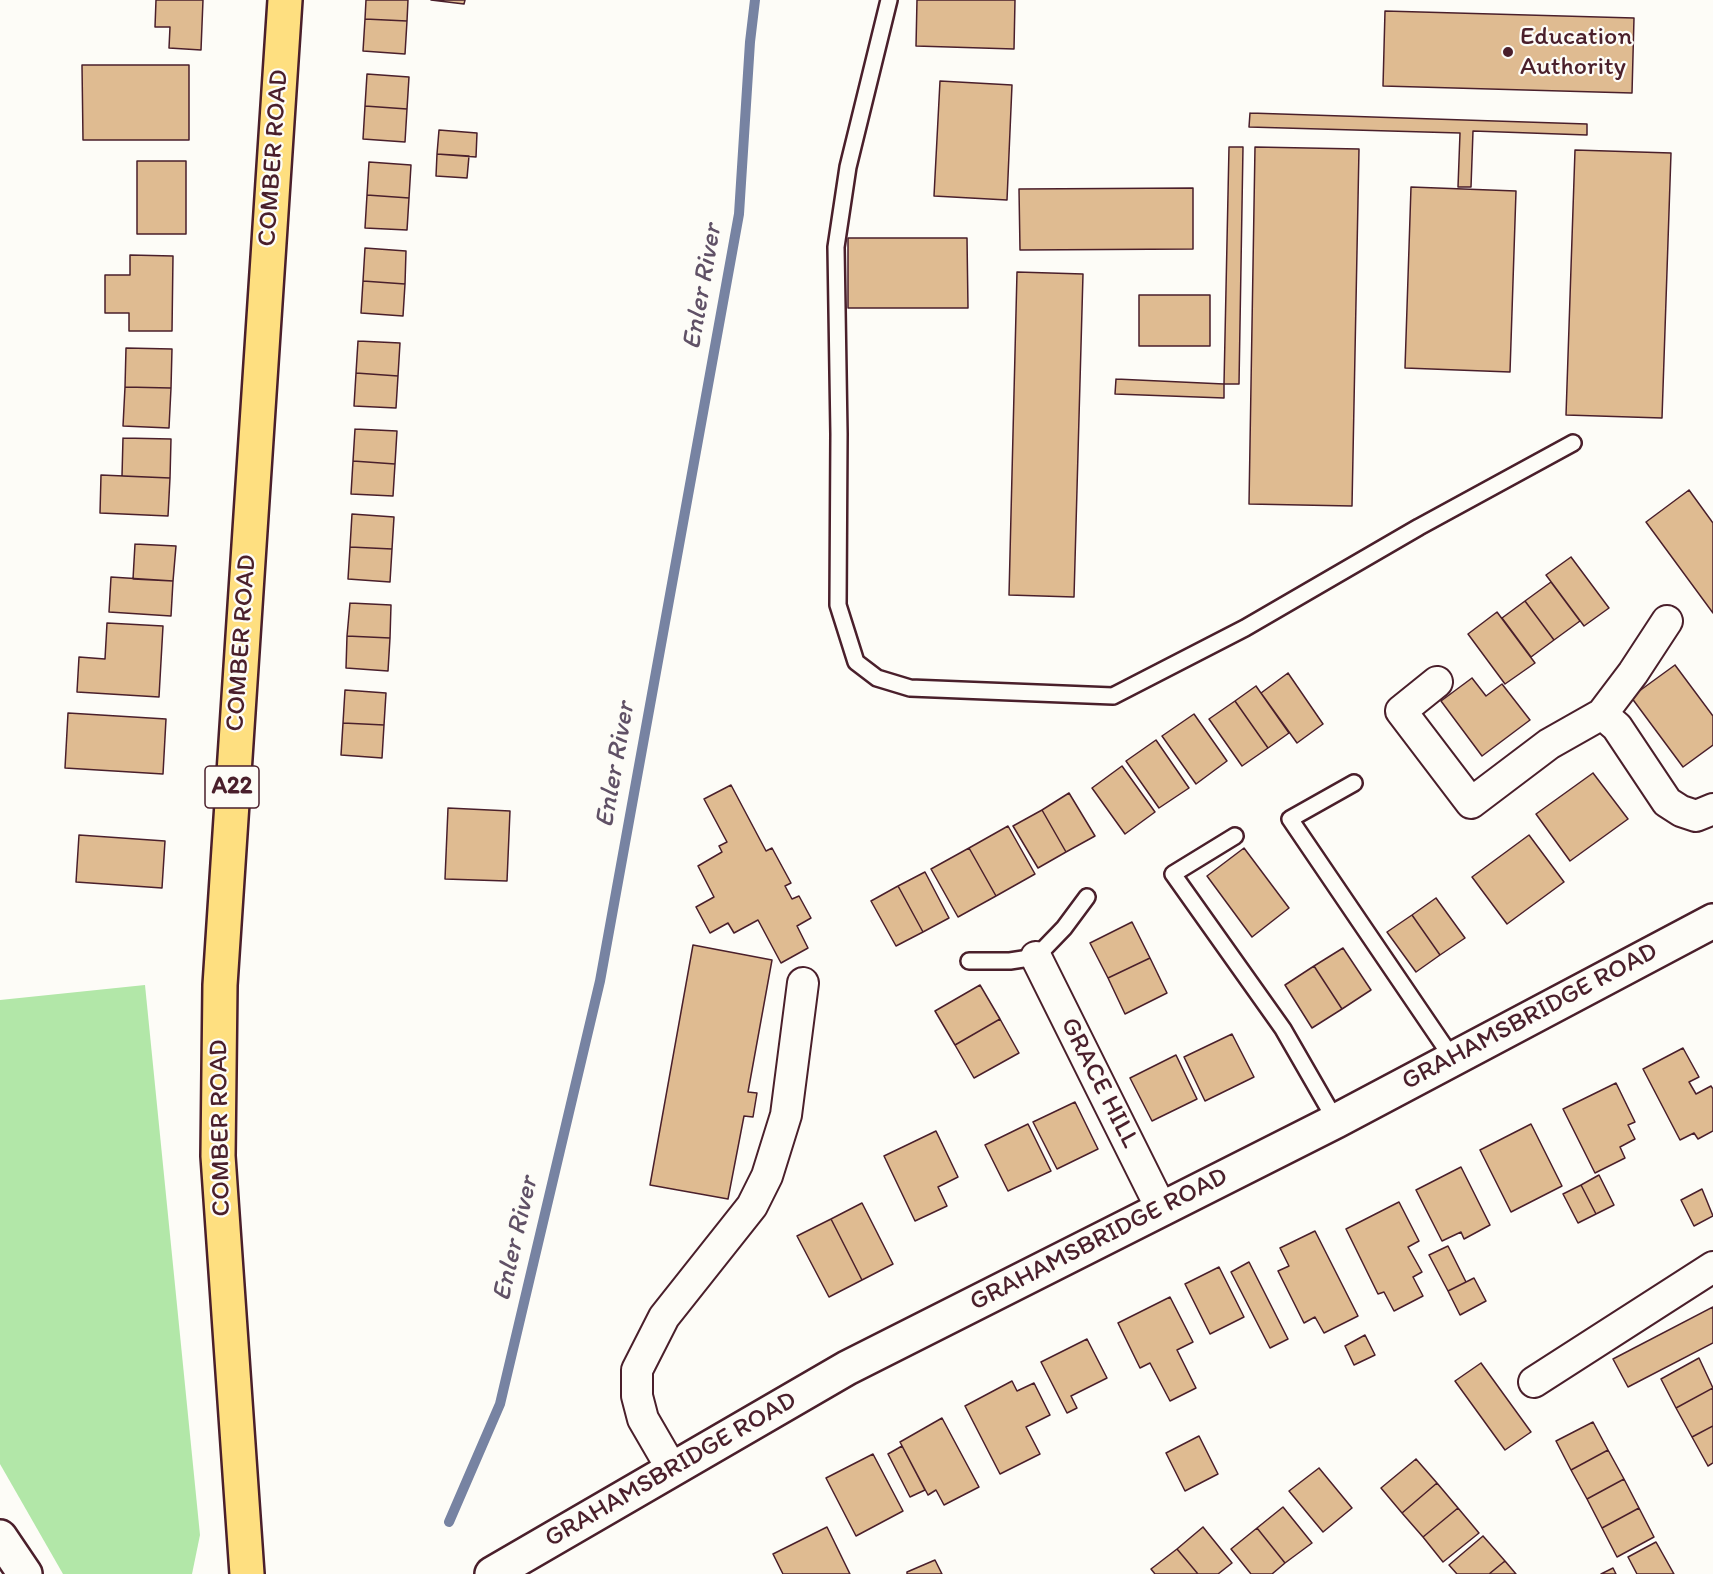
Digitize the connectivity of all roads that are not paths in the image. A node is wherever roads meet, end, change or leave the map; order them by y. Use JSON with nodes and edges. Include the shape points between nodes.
{"nodes":[{"id":1,"x":285,"y":0,"type":"edge"},
{"id":2,"x":889,"y":0,"type":"edge"},
{"id":3,"x":1573,"y":443,"type":"dead end"},
{"id":4,"x":1667,"y":621,"type":"dead end"},
{"id":5,"x":1437,"y":682,"type":"dead end"},
{"id":6,"x":1602,"y":714,"type":"junction"},
{"id":7,"x":1354,"y":783,"type":"dead end"},
{"id":8,"x":1713,"y":809,"type":"edge"},
{"id":9,"x":1235,"y":836,"type":"dead end"},
{"id":10,"x":1087,"y":897,"type":"dead end"},
{"id":11,"x":1713,"y":921,"type":"edge"},
{"id":12,"x":1036,"y":957,"type":"junction"},
{"id":13,"x":969,"y":961,"type":"dead end"},
{"id":14,"x":803,"y":983,"type":"dead end"},
{"id":15,"x":1453,"y":1059,"type":"junction"},
{"id":16,"x":1336,"y":1121,"type":"junction"},
{"id":17,"x":1162,"y":1210,"type":"junction"},
{"id":18,"x":1713,"y":1267,"type":"edge"},
{"id":19,"x":1534,"y":1382,"type":"dead end"},
{"id":20,"x":672,"y":1470,"type":"junction"},
{"id":21,"x":0,"y":1537,"type":"edge"},
{"id":22,"x":25,"y":1574,"type":"edge"},
{"id":23,"x":247,"y":1574,"type":"edge"},
{"id":24,"x":492,"y":1574,"type":"edge"}],
"edges":[{"from":1,"to":23,"type":"highway","name":"COMBER ROAD","number":"A22","via":[[220,985],[218,1156]]},
{"from":2,"to":3,"type":"lane","via":[[848,167],[836,248],[838,605],[856,662],[877,678],[910,688],[1113,696],[1245,628]]},
{"from":4,"to":6,"type":"street"},
{"from":5,"to":6,"type":"street","via":[[1401,711],[1471,803],[1549,744]]},
{"from":6,"to":8,"type":"street","via":[[1617,727],[1667,802],[1696,816]]},
{"from":7,"to":15,"type":"lane","via":[[1290,819]]},
{"from":9,"to":16,"type":"lane","via":[[1173,874],[1283,1029]]},
{"from":10,"to":12,"type":"lane"},
{"from":11,"to":15,"type":"street","name":"GRAHAMSBRIDGE ROAD"},
{"from":12,"to":13,"type":"lane"},
{"from":12,"to":17,"type":"street","name":"GRACE HILL"},
{"from":14,"to":20,"type":"street","via":[[786,1115],[767,1176],[752,1206],[663,1317],[637,1371],[637,1396],[643,1419]]},
{"from":15,"to":16,"type":"street","name":"GRAHAMSBRIDGE ROAD"},
{"from":16,"to":17,"type":"street","name":"GRAHAMSBRIDGE ROAD"},
{"from":17,"to":20,"type":"street","name":"GRAHAMSBRIDGE ROAD","via":[[878,1352]]},
{"from":18,"to":19,"type":"street"},
{"from":20,"to":24,"type":"street","name":"GRAHAMSBRIDGE ROAD"},
{"from":21,"to":22,"type":"street"}]}
